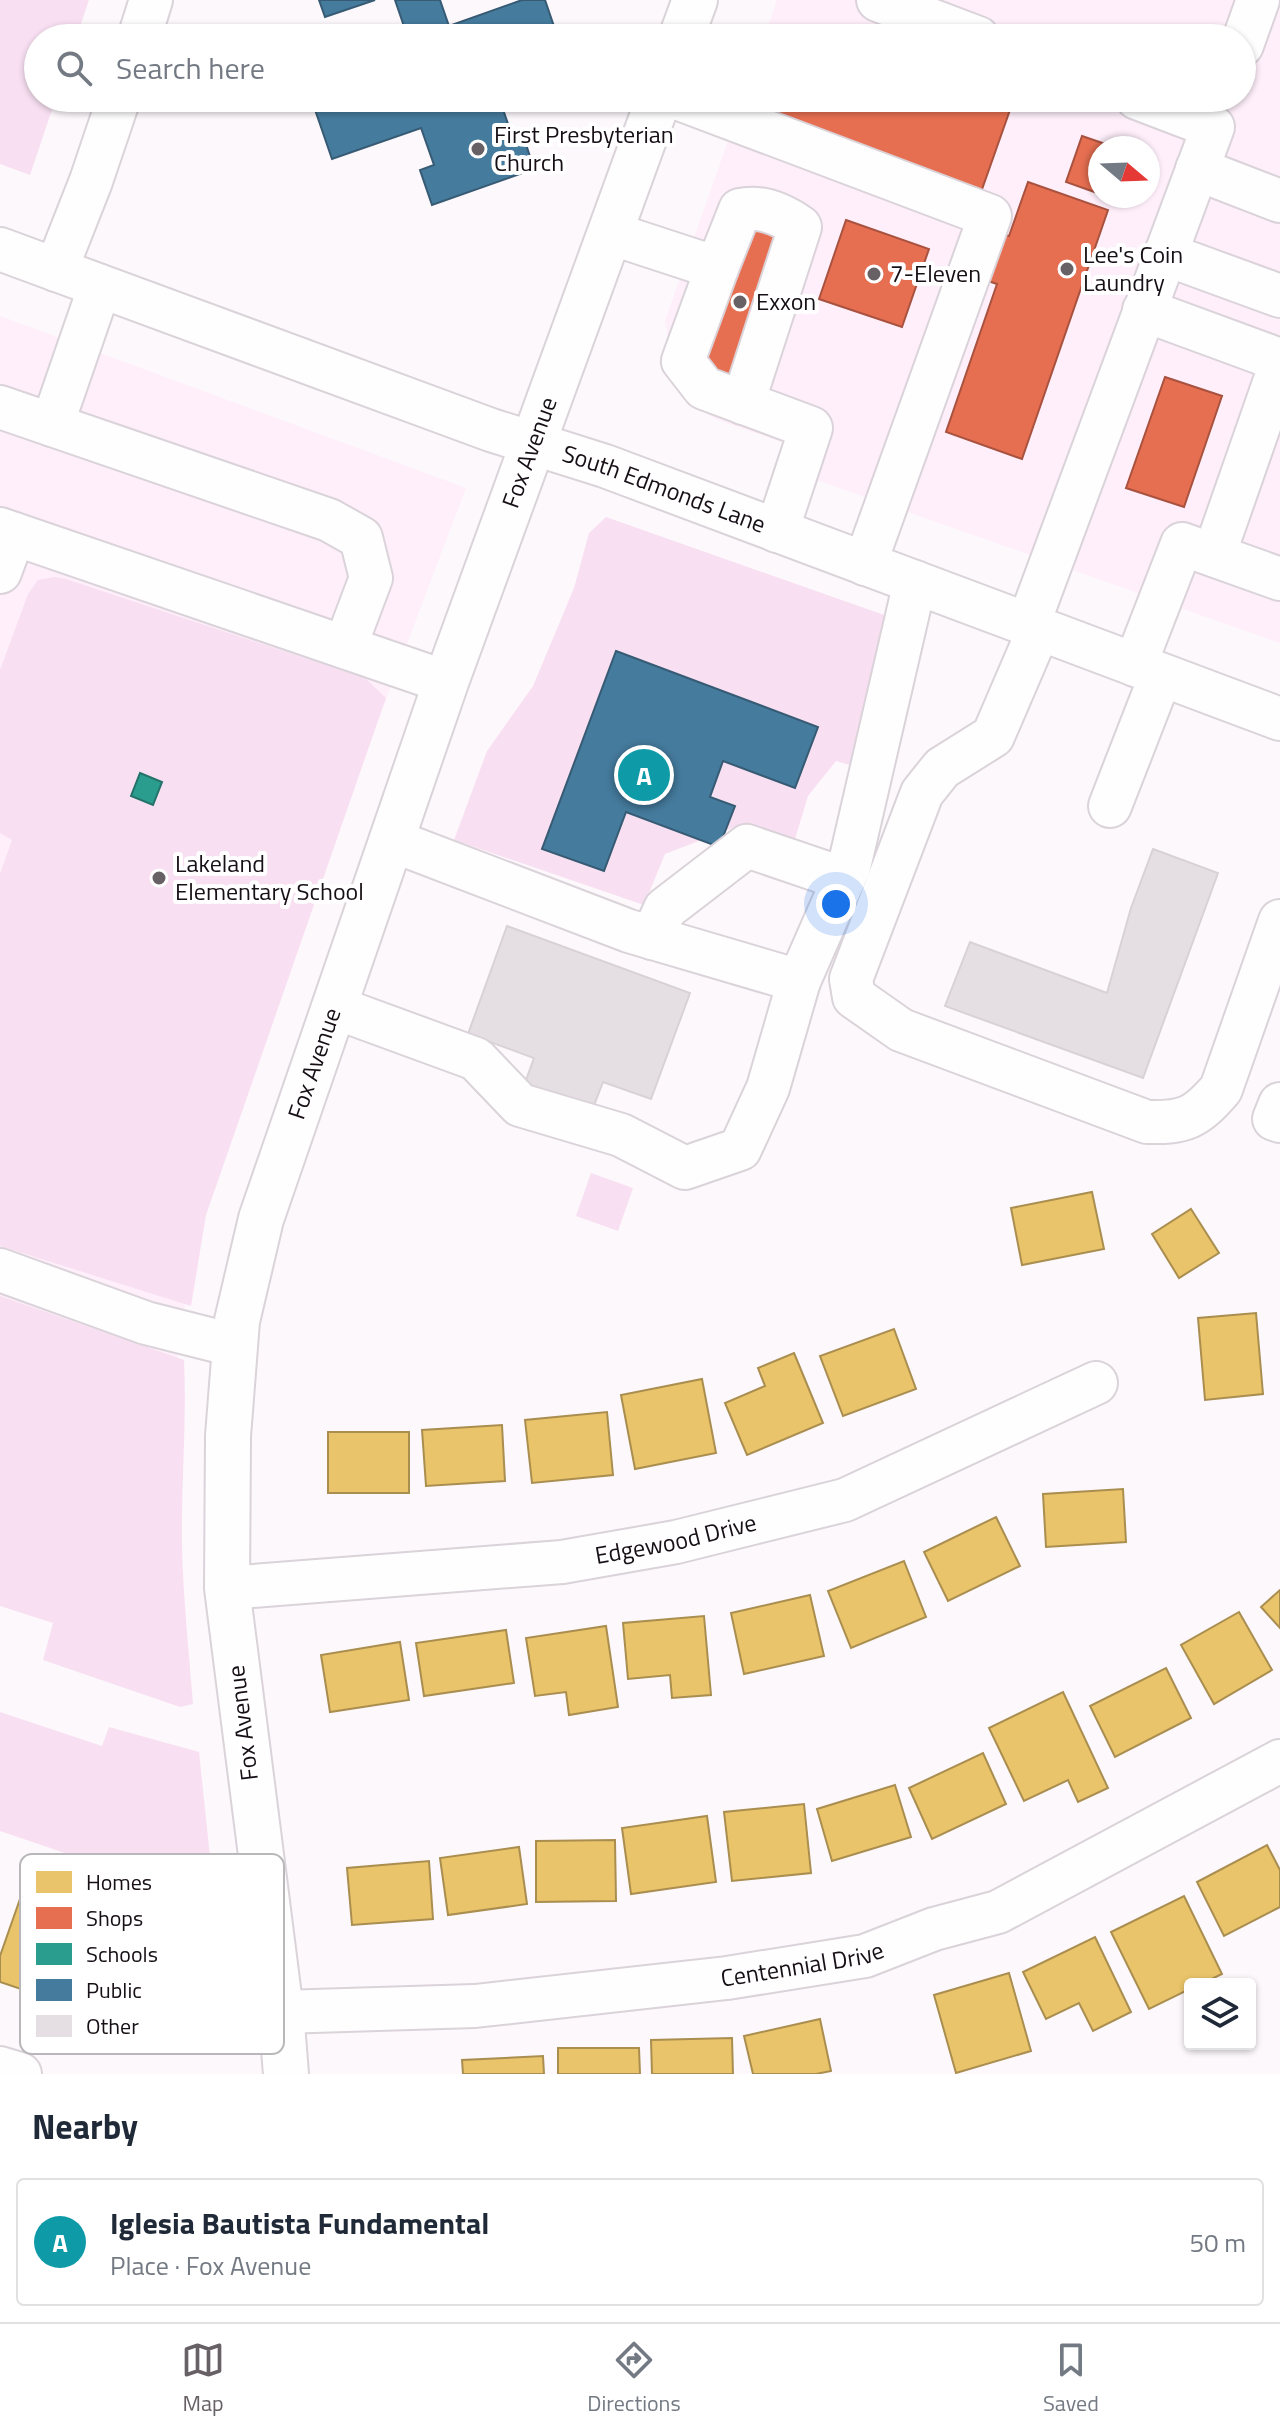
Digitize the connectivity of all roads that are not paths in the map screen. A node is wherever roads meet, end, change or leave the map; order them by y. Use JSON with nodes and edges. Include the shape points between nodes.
{"nodes":[{"id":1,"x":151,"y":0,"type":"edge"},
{"id":2,"x":695,"y":0,"type":"edge"},
{"id":3,"x":878,"y":0,"type":"edge"},
{"id":4,"x":1258,"y":0,"type":"edge"},
{"id":5,"x":143,"y":24,"type":"edge"},
{"id":6,"x":686,"y":24,"type":"edge"},
{"id":7,"x":941,"y":24,"type":"edge"},
{"id":8,"x":1249,"y":24,"type":"edge"},
{"id":9,"x":114,"y":112,"type":"edge"},
{"id":10,"x":654,"y":112,"type":"edge"},
{"id":11,"x":714,"y":112,"type":"edge"},
{"id":12,"x":1218,"y":112,"type":"edge"},
{"id":13,"x":1197,"y":169,"type":"junction"},
{"id":14,"x":1280,"y":201,"type":"edge"},
{"id":15,"x":610,"y":233,"type":"junction"},
{"id":16,"x":0,"y":249,"type":"edge"},
{"id":17,"x":1165,"y":254,"type":"junction"},
{"id":18,"x":717,"y":268,"type":"junction"},
{"id":19,"x":56,"y":270,"type":"junction"},
{"id":20,"x":100,"y":286,"type":"junction"},
{"id":21,"x":1280,"y":296,"type":"edge"},
{"id":22,"x":1144,"y":310,"type":"junction"},
{"id":23,"x":1280,"y":363,"type":"edge"},
{"id":24,"x":743,"y":403,"type":"junction"},
{"id":25,"x":0,"y":407,"type":"edge"},
{"id":26,"x":52,"y":425,"type":"junction"},
{"id":27,"x":535,"y":443,"type":"junction"},
{"id":28,"x":7,"y":531,"type":"edge"},
{"id":29,"x":777,"y":531,"type":"junction"},
{"id":30,"x":1214,"y":555,"type":"junction"},
{"id":31,"x":865,"y":564,"type":"junction"},
{"id":32,"x":0,"y":572,"type":"edge"},
{"id":33,"x":1280,"y":579,"type":"edge"},
{"id":34,"x":915,"y":582,"type":"junction"},
{"id":35,"x":1033,"y":627,"type":"junction"},
{"id":36,"x":345,"y":647,"type":"junction"},
{"id":37,"x":1148,"y":670,"type":"junction"},
{"id":38,"x":446,"y":682,"type":"junction"},
{"id":39,"x":1280,"y":719,"type":"edge"},
{"id":40,"x":1110,"y":806,"type":"dead end"},
{"id":41,"x":391,"y":840,"type":"junction"},
{"id":42,"x":844,"y":879,"type":"junction"},
{"id":43,"x":1280,"y":921,"type":"edge"},
{"id":44,"x":652,"y":938,"type":"junction"},
{"id":45,"x":799,"y":981,"type":"junction"},
{"id":46,"x":334,"y":1007,"type":"junction"},
{"id":47,"x":1280,"y":1104,"type":"edge"},
{"id":48,"x":1280,"y":1121,"type":"edge"},
{"id":49,"x":0,"y":1270,"type":"edge"},
{"id":50,"x":233,"y":1345,"type":"junction"},
{"id":51,"x":1096,"y":1383,"type":"dead end"},
{"id":52,"x":227,"y":1588,"type":"junction"},
{"id":53,"x":1280,"y":1761,"type":"edge"},
{"id":54,"x":261,"y":1854,"type":"edge"},
{"id":55,"x":284,"y":2012,"type":"edge"},
{"id":56,"x":284,"y":2049,"type":"edge"},
{"id":57,"x":0,"y":2068,"type":"edge"},
{"id":58,"x":20,"y":2074,"type":"edge"},
{"id":59,"x":286,"y":2074,"type":"edge"}],
"edges":[{"from":1,"to":5,"type":"street"},
{"from":2,"to":6,"type":"main road"},
{"from":3,"to":7,"type":"street"},
{"from":4,"to":8,"type":"street"},
{"from":9,"to":19,"type":"street"},
{"from":10,"to":15,"type":"main road","name":"Fox Avenue"},
{"from":11,"to":31,"type":"street","via":[[990,216]]},
{"from":12,"to":13,"type":"street"},
{"from":13,"to":14,"type":"street"},
{"from":13,"to":17,"type":"street"},
{"from":15,"to":18,"type":"street"},
{"from":15,"to":27,"type":"main road","name":"Fox Avenue"},
{"from":16,"to":19,"type":"street","name":"South Edmonds Lane"},
{"from":17,"to":21,"type":"street"},
{"from":17,"to":22,"type":"street"},
{"from":18,"to":24,"type":"street","via":[[683,361],[704,388]]},
{"from":18,"to":24,"type":"street","via":[[740,210],[754,206],[800,227]]},
{"from":19,"to":20,"type":"street","name":"South Edmonds Lane"},
{"from":20,"to":26,"type":"street"},
{"from":20,"to":27,"type":"street","name":"South Edmonds Lane"},
{"from":22,"to":23,"type":"street"},
{"from":22,"to":35,"type":"street"},
{"from":23,"to":30,"type":"street"},
{"from":24,"to":29,"type":"street","via":[[811,428]]},
{"from":25,"to":26,"type":"street"},
{"from":26,"to":36,"type":"street","via":[[329,520],[361,538],[371,578]]},
{"from":27,"to":29,"type":"street","name":"South Edmonds Lane"},
{"from":27,"to":38,"type":"main road","name":"Fox Avenue"},
{"from":28,"to":32,"type":"street"},
{"from":28,"to":36,"type":"street"},
{"from":29,"to":31,"type":"street","name":"South Edmonds Lane"},
{"from":30,"to":33,"type":"street"},
{"from":30,"to":37,"type":"street","via":[[1182,544]]},
{"from":31,"to":34,"type":"street","name":"South Edmonds Lane"},
{"from":34,"to":35,"type":"street","name":"South Edmonds Lane"},
{"from":34,"to":42,"type":"street"},
{"from":35,"to":37,"type":"street","name":"South Edmonds Lane"},
{"from":35,"to":43,"type":"street","via":[[993,736],[942,768],[922,793],[851,979],[854,997],[901,1030],[1147,1122],[1170,1123],[1191,1119],[1221,1089]]},
{"from":36,"to":38,"type":"street"},
{"from":37,"to":39,"type":"street","name":"South Edmonds Lane"},
{"from":37,"to":40,"type":"street"},
{"from":38,"to":41,"type":"main road","name":"Fox Avenue"},
{"from":41,"to":44,"type":"street"},
{"from":41,"to":46,"type":"main road","name":"Fox Avenue"},
{"from":42,"to":44,"type":"street","via":[[747,846],[665,909]]},
{"from":42,"to":45,"type":"street"},
{"from":44,"to":45,"type":"street"},
{"from":45,"to":46,"type":"street","via":[[768,1088],[740,1149],[685,1168],[621,1135],[520,1105],[476,1059]]},
{"from":46,"to":50,"type":"main road","name":"Fox Avenue","via":[[261,1219]]},
{"from":47,"to":48,"type":"street","via":[[1274,1119]]},
{"from":49,"to":50,"type":"street","via":[[146,1323]]},
{"from":50,"to":52,"type":"main road","name":"Fox Avenue"},
{"from":51,"to":52,"type":"street","name":"Edgewood Drive","via":[[845,1500],[676,1542],[562,1562]]},
{"from":52,"to":54,"type":"main road","name":"Fox Avenue"},
{"from":53,"to":55,"type":"street","name":"Centennial Drive","via":[[998,1912],[865,1956],[727,1978],[475,2006]]},
{"from":56,"to":59,"type":"main road","name":"Fox Avenue"},
{"from":57,"to":58,"type":"street"}]}
